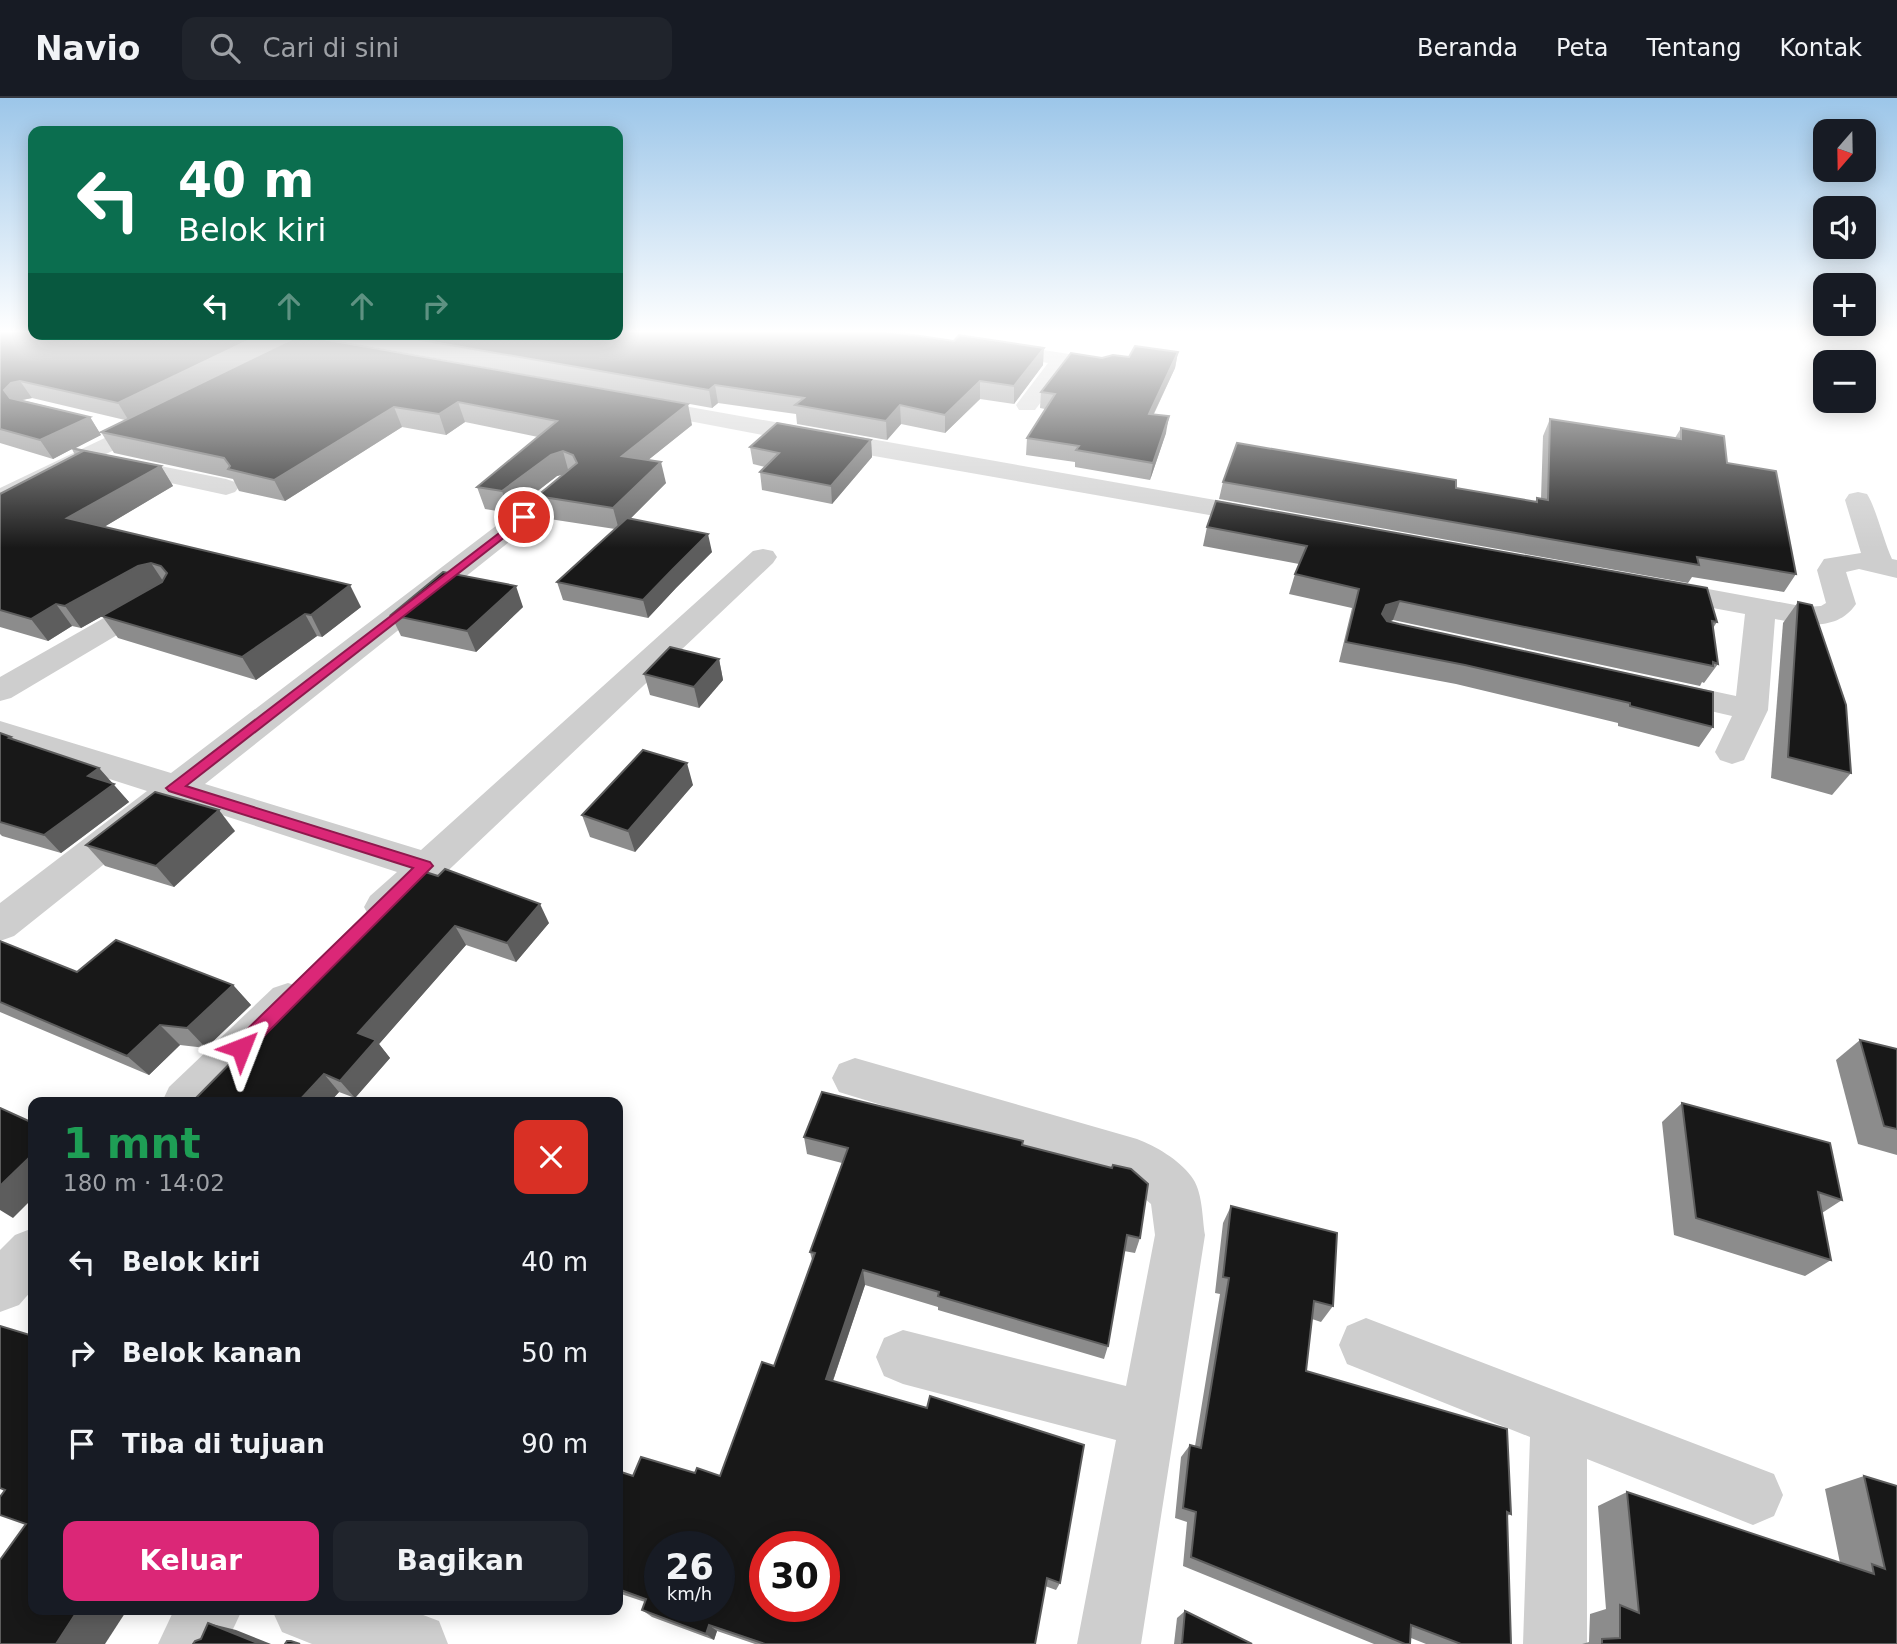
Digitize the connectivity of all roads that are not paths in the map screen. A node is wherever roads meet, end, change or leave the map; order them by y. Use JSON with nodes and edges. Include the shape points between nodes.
{"nodes":[{"id":1,"x":626,"y":403,"type":"edge"},
{"id":2,"x":169,"y":413,"type":"edge"},
{"id":3,"x":94,"y":423,"type":"dead end"},
{"id":4,"x":132,"y":432,"type":"junction"},
{"id":5,"x":82,"y":457,"type":"junction"},
{"id":6,"x":568,"y":483,"type":"edge"},
{"id":7,"x":226,"y":487,"type":"edge"},
{"id":8,"x":0,"y":498,"type":"edge"},
{"id":9,"x":1858,"y":500,"type":"dead end"},
{"id":10,"x":1296,"y":522,"type":"edge"},
{"id":11,"x":762,"y":557,"type":"dead end"},
{"id":12,"x":1888,"y":567,"type":"edge"},
{"id":13,"x":1638,"y":585,"type":"edge"},
{"id":14,"x":164,"y":596,"type":"edge"},
{"id":15,"x":1761,"y":608,"type":"junction"},
{"id":16,"x":1631,"y":684,"type":"edge"},
{"id":17,"x":0,"y":691,"type":"edge"},
{"id":18,"x":1751,"y":710,"type":"junction"},
{"id":19,"x":0,"y":732,"type":"edge"},
{"id":20,"x":1732,"y":752,"type":"dead end"},
{"id":21,"x":174,"y":788,"type":"junction"},
{"id":22,"x":425,"y":866,"type":"junction"},
{"id":23,"x":0,"y":925,"type":"edge"},
{"id":24,"x":358,"y":932,"type":"edge"},
{"id":25,"x":319,"y":970,"type":"edge"},
{"id":26,"x":855,"y":1078,"type":"dead end"},
{"id":27,"x":190,"y":1097,"type":"edge"},
{"id":28,"x":28,"y":1258,"type":"edge"},
{"id":29,"x":0,"y":1286,"type":"edge"},
{"id":30,"x":1366,"y":1345,"type":"dead end"},
{"id":31,"x":903,"y":1357,"type":"dead end"},
{"id":32,"x":1147,"y":1420,"type":"junction"},
{"id":33,"x":1559,"y":1420,"type":"junction"},
{"id":34,"x":1753,"y":1494,"type":"dead end"},
{"id":35,"x":207,"y":1615,"type":"edge"},
{"id":36,"x":320,"y":1615,"type":"edge"},
{"id":37,"x":190,"y":1644,"type":"edge"},
{"id":38,"x":416,"y":1644,"type":"edge"},
{"id":39,"x":1109,"y":1644,"type":"edge"},
{"id":40,"x":1555,"y":1644,"type":"edge"}],
"edges":[{"from":1,"to":10,"type":"street"},
{"from":2,"to":4,"type":"street"},
{"from":3,"to":4,"type":"street"},
{"from":4,"to":5,"type":"street"},
{"from":5,"to":7,"type":"street"},
{"from":5,"to":8,"type":"street"},
{"from":6,"to":21,"type":"street"},
{"from":9,"to":12,"type":"street","via":[[1867,534]]},
{"from":11,"to":22,"type":"street"},
{"from":12,"to":15,"type":"street","via":[[1859,561],[1834,565],[1831,570],[1841,604],[1826,615]]},
{"from":13,"to":15,"type":"street"},
{"from":14,"to":17,"type":"street"},
{"from":15,"to":18,"type":"street"},
{"from":16,"to":18,"type":"street"},
{"from":18,"to":20,"type":"street"},
{"from":19,"to":21,"type":"street"},
{"from":21,"to":22,"type":"street"},
{"from":21,"to":23,"type":"street"},
{"from":22,"to":24,"type":"street"},
{"from":25,"to":27,"type":"street"},
{"from":26,"to":32,"type":"street","via":[[1137,1161],[1174,1193],[1180,1235]]},
{"from":28,"to":29,"type":"street"},
{"from":30,"to":33,"type":"street"},
{"from":31,"to":32,"type":"street"},
{"from":32,"to":39,"type":"street"},
{"from":33,"to":34,"type":"street"},
{"from":33,"to":40,"type":"street"},
{"from":35,"to":37,"type":"street"},
{"from":36,"to":38,"type":"street"}]}
